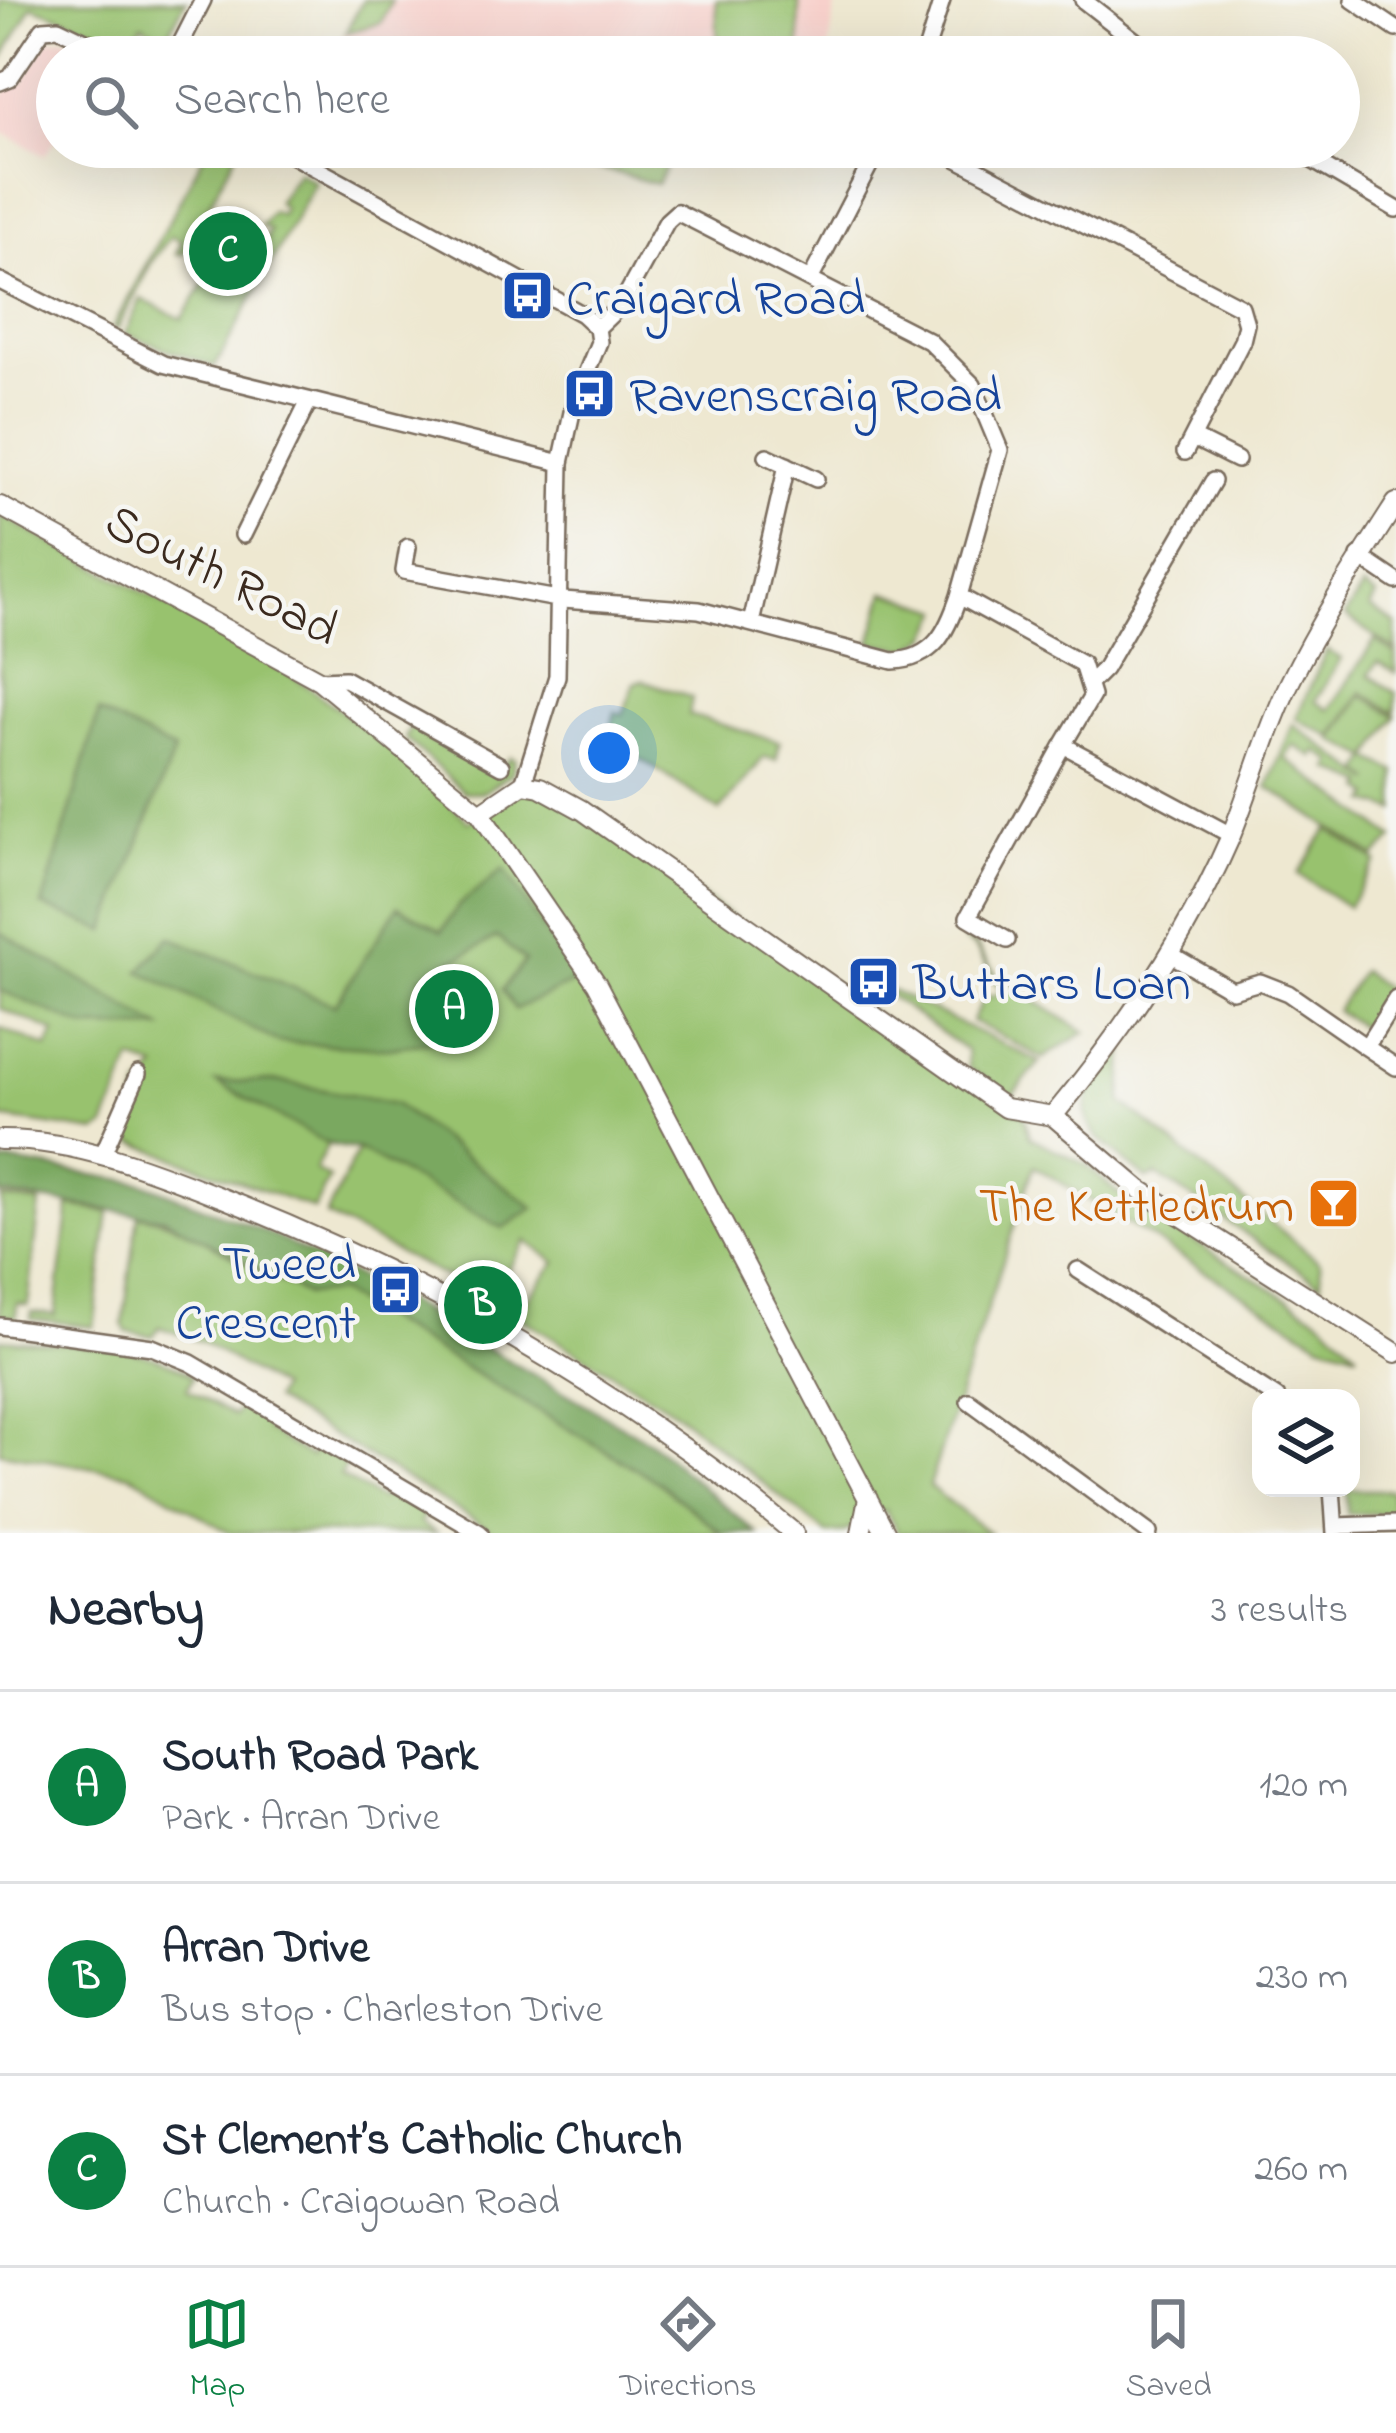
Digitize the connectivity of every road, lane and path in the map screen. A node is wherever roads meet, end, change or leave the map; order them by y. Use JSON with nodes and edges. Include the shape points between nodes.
{"nodes":[{"id":1,"x":203,"y":0,"type":"edge"},
{"id":2,"x":942,"y":0,"type":"edge"},
{"id":3,"x":1083,"y":0,"type":"edge"},
{"id":4,"x":1361,"y":2,"type":"edge"},
{"id":5,"x":1396,"y":29,"type":"edge"},
{"id":6,"x":38,"y":36,"type":"edge"},
{"id":7,"x":75,"y":36,"type":"edge"},
{"id":8,"x":185,"y":36,"type":"edge"},
{"id":9,"x":930,"y":36,"type":"edge"},
{"id":10,"x":1129,"y":36,"type":"edge"},
{"id":11,"x":36,"y":39,"type":"edge"},
{"id":12,"x":0,"y":82,"type":"edge"},
{"id":13,"x":315,"y":168,"type":"edge"},
{"id":14,"x":868,"y":168,"type":"edge"},
{"id":15,"x":975,"y":168,"type":"edge"},
{"id":16,"x":1326,"y":168,"type":"edge"},
{"id":17,"x":1396,"y":209,"type":"edge"},
{"id":18,"x":811,"y":278,"type":"junction"},
{"id":19,"x":0,"y":281,"type":"edge"},
{"id":20,"x":597,"y":328,"type":"junction"},
{"id":21,"x":309,"y":401,"type":"junction"},
{"id":22,"x":767,"y":456,"type":"dead end"},
{"id":23,"x":1237,"y":460,"type":"dead end"},
{"id":24,"x":561,"y":463,"type":"junction"},
{"id":25,"x":787,"y":465,"type":"junction"},
{"id":26,"x":816,"y":478,"type":"dead end"},
{"id":27,"x":1213,"y":481,"type":"dead end"},
{"id":28,"x":1396,"y":503,"type":"edge"},
{"id":29,"x":0,"y":506,"type":"edge"},
{"id":30,"x":242,"y":535,"type":"dead end"},
{"id":31,"x":408,"y":547,"type":"dead end"},
{"id":32,"x":1359,"y":556,"type":"junction"},
{"id":33,"x":1396,"y":580,"type":"edge"},
{"id":34,"x":959,"y":596,"type":"junction"},
{"id":35,"x":563,"y":600,"type":"junction"},
{"id":36,"x":751,"y":623,"type":"junction"},
{"id":37,"x":319,"y":680,"type":"junction"},
{"id":38,"x":1091,"y":682,"type":"junction"},
{"id":39,"x":407,"y":714,"type":"junction"},
{"id":40,"x":391,"y":736,"type":"junction"},
{"id":41,"x":1063,"y":745,"type":"junction"},
{"id":42,"x":501,"y":766,"type":"dead end"},
{"id":43,"x":523,"y":784,"type":"junction"},
{"id":44,"x":481,"y":813,"type":"junction"},
{"id":45,"x":1231,"y":835,"type":"junction"},
{"id":46,"x":1007,"y":940,"type":"dead end"},
{"id":47,"x":1170,"y":954,"type":"junction"},
{"id":48,"x":1396,"y":999,"type":"edge"},
{"id":49,"x":1366,"y":1047,"type":"junction"},
{"id":50,"x":1396,"y":1066,"type":"edge"},
{"id":51,"x":138,"y":1074,"type":"dead end"},
{"id":52,"x":1053,"y":1116,"type":"junction"},
{"id":53,"x":0,"y":1140,"type":"edge"},
{"id":54,"x":102,"y":1156,"type":"junction"},
{"id":55,"x":1078,"y":1270,"type":"dead end"},
{"id":56,"x":0,"y":1326,"type":"edge"},
{"id":57,"x":1396,"y":1353,"type":"edge"},
{"id":58,"x":1263,"y":1389,"type":"edge"},
{"id":59,"x":969,"y":1401,"type":"dead end"},
{"id":60,"x":1333,"y":1497,"type":"edge"},
{"id":61,"x":868,"y":1498,"type":"junction"},
{"id":62,"x":1396,"y":1524,"type":"edge"},
{"id":63,"x":1335,"y":1529,"type":"edge"},
{"id":64,"x":480,"y":1533,"type":"edge"},
{"id":65,"x":794,"y":1533,"type":"edge"},
{"id":66,"x":861,"y":1533,"type":"edge"},
{"id":67,"x":886,"y":1533,"type":"edge"},
{"id":68,"x":1148,"y":1533,"type":"edge"}],
"edges":[{"from":1,"to":8,"type":"street"},
{"from":2,"to":9,"type":"street"},
{"from":3,"to":10,"type":"street"},
{"from":4,"to":5,"type":"street"},
{"from":6,"to":7,"type":"street","via":[[58,28]]},
{"from":11,"to":12,"type":"street"},
{"from":13,"to":20,"type":"street"},
{"from":14,"to":18,"type":"street"},
{"from":15,"to":23,"type":"street","via":[[1241,307],[1242,341],[1189,445]]},
{"from":16,"to":17,"type":"street"},
{"from":18,"to":20,"type":"street","via":[[677,212],[621,304]]},
{"from":18,"to":34,"type":"street","via":[[944,351],[986,408],[998,466]]},
{"from":19,"to":21,"type":"street","via":[[163,364]]},
{"from":20,"to":24,"type":"street"},
{"from":21,"to":24,"type":"street"},
{"from":21,"to":30,"type":"street"},
{"from":22,"to":25,"type":"street"},
{"from":24,"to":35,"type":"street"},
{"from":25,"to":26,"type":"street"},
{"from":25,"to":36,"type":"street"},
{"from":27,"to":38,"type":"street"},
{"from":28,"to":32,"type":"street"},
{"from":29,"to":37,"type":"street","name":"South Road"},
{"from":31,"to":35,"type":"street","via":[[404,572]]},
{"from":32,"to":33,"type":"street"},
{"from":32,"to":45,"type":"street","via":[[1286,689]]},
{"from":34,"to":36,"type":"street","via":[[940,640],[913,660]]},
{"from":34,"to":38,"type":"street","via":[[1082,664]]},
{"from":35,"to":36,"type":"street","via":[[664,604]]},
{"from":35,"to":43,"type":"street","via":[[557,676]]},
{"from":37,"to":39,"type":"street","name":"South Road","via":[[345,679]]},
{"from":37,"to":40,"type":"street"},
{"from":38,"to":41,"type":"street","via":[[1092,696]]},
{"from":39,"to":40,"type":"street"},
{"from":39,"to":42,"type":"street","name":"South Road"},
{"from":40,"to":44,"type":"street"},
{"from":41,"to":45,"type":"street"},
{"from":41,"to":46,"type":"street","via":[[968,917]]},
{"from":43,"to":44,"type":"street"},
{"from":43,"to":52,"type":"street","via":[[582,810],[1005,1108]]},
{"from":44,"to":61,"type":"street","via":[[597,984]]},
{"from":45,"to":47,"type":"street"},
{"from":47,"to":49,"type":"street","via":[[1232,990],[1260,982],[1288,993]]},
{"from":47,"to":52,"type":"street"},
{"from":48,"to":49,"type":"street"},
{"from":49,"to":50,"type":"street"},
{"from":51,"to":54,"type":"street"},
{"from":52,"to":57,"type":"street","via":[[1139,1189]]},
{"from":53,"to":54,"type":"street"},
{"from":54,"to":65,"type":"street","via":[[238,1204],[442,1300],[656,1427]]},
{"from":55,"to":58,"type":"street"},
{"from":56,"to":64,"type":"street","via":[[152,1347],[191,1363]]},
{"from":59,"to":68,"type":"street"},
{"from":60,"to":63,"type":"street"},
{"from":61,"to":66,"type":"street"},
{"from":61,"to":67,"type":"street"},
{"from":62,"to":63,"type":"street"}]}
